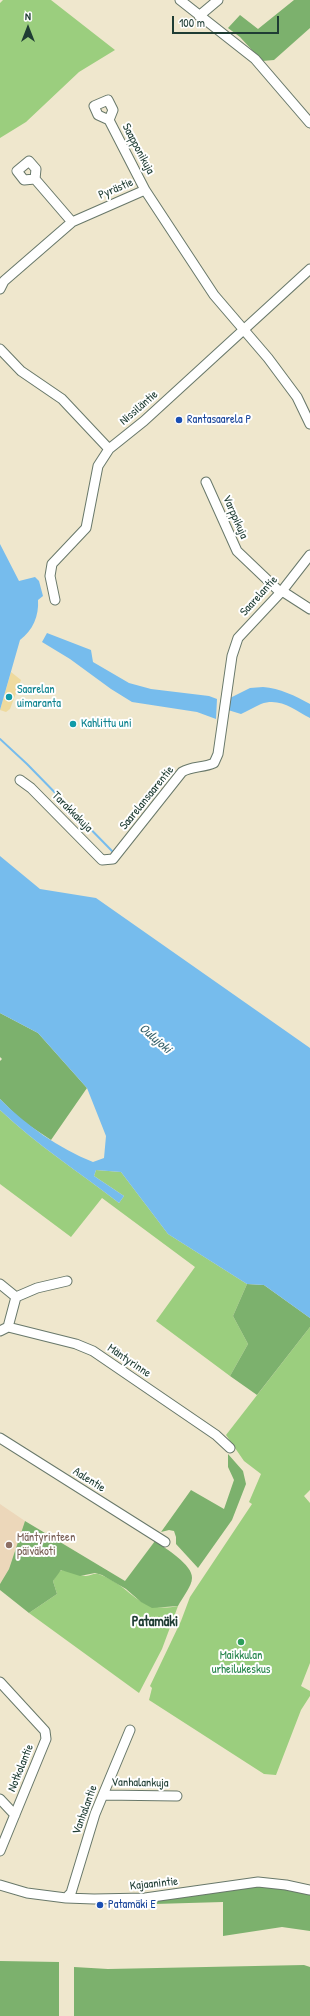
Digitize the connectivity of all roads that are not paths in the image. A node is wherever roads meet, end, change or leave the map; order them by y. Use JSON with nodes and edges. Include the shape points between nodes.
{"nodes":[{"id":1,"x":180,"y":0,"type":"edge"},
{"id":2,"x":218,"y":0,"type":"edge"},
{"id":3,"x":199,"y":16,"type":"junction"},
{"id":4,"x":109,"y":120,"type":"dead end"},
{"id":5,"x":310,"y":123,"type":"edge"},
{"id":6,"x":35,"y":179,"type":"dead end"},
{"id":7,"x":145,"y":190,"type":"junction"},
{"id":8,"x":72,"y":222,"type":"junction"},
{"id":9,"x":310,"y":269,"type":"edge"},
{"id":10,"x":1,"y":283,"type":"edge"},
{"id":11,"x":243,"y":331,"type":"junction"},
{"id":12,"x":0,"y":350,"type":"edge"},
{"id":13,"x":310,"y":424,"type":"edge"},
{"id":14,"x":109,"y":449,"type":"junction"},
{"id":15,"x":206,"y":482,"type":"dead end"},
{"id":16,"x":310,"y":555,"type":"edge"},
{"id":17,"x":281,"y":591,"type":"junction"},
{"id":18,"x":55,"y":600,"type":"dead end"},
{"id":19,"x":310,"y":609,"type":"edge"},
{"id":20,"x":222,"y":716,"type":"joint"},
{"id":21,"x":20,"y":780,"type":"dead end"},
{"id":22,"x":106,"y":861,"type":"joint"},
{"id":23,"x":67,"y":1280,"type":"dead end"},
{"id":24,"x":0,"y":1284,"type":"edge"},
{"id":25,"x":16,"y":1297,"type":"junction"},
{"id":26,"x":4,"y":1329,"type":"edge"},
{"id":27,"x":0,"y":1438,"type":"edge"},
{"id":28,"x":230,"y":1448,"type":"dead end"},
{"id":29,"x":165,"y":1542,"type":"dead end"},
{"id":30,"x":0,"y":1682,"type":"edge"},
{"id":31,"x":130,"y":1730,"type":"dead end"},
{"id":32,"x":103,"y":1795,"type":"junction"},
{"id":33,"x":177,"y":1796,"type":"dead end"},
{"id":34,"x":0,"y":1799,"type":"edge"},
{"id":35,"x":15,"y":1814,"type":"junction"},
{"id":36,"x":0,"y":1851,"type":"edge"},
{"id":37,"x":0,"y":1885,"type":"edge"},
{"id":38,"x":310,"y":1890,"type":"edge"},
{"id":39,"x":66,"y":1898,"type":"junction"}],
"edges":[{"from":1,"to":3,"type":"street"},
{"from":2,"to":3,"type":"street"},
{"from":3,"to":5,"type":"street","via":[[255,59]]},
{"from":4,"to":7,"type":"street","name":"Saapponikuja"},
{"from":6,"to":8,"type":"street"},
{"from":7,"to":8,"type":"street","name":"Pyrästie"},
{"from":7,"to":11,"type":"street","name":"Pyrästie","via":[[214,295]]},
{"from":8,"to":10,"type":"street","name":"Pyrästie"},
{"from":9,"to":11,"type":"street","name":"Nissiläntie"},
{"from":11,"to":13,"type":"street","name":"Pyrästie","via":[[298,397]]},
{"from":11,"to":14,"type":"street","name":"Nissiläntie","via":[[144,421]]},
{"from":12,"to":14,"type":"street","via":[[21,371],[62,399]]},
{"from":14,"to":18,"type":"street","name":"Nissiläntie","via":[[98,466],[86,528],[52,564],[50,576]]},
{"from":15,"to":17,"type":"street","name":"Varppikuja","via":[[237,551]]},
{"from":16,"to":17,"type":"street","name":"Saarelantie"},
{"from":17,"to":19,"type":"street","name":"Varppikuja"},
{"from":17,"to":20,"type":"street","name":"Saarelantie","via":[[238,638],[232,656]]},
{"from":20,"to":22,"type":"street","name":"Saarelansaarentie","via":[[218,754],[214,763],[205,767],[188,768],[182,772],[128,841],[112,859]]},
{"from":21,"to":22,"type":"street","name":"Tarakkakuja","via":[[102,860]]},
{"from":23,"to":25,"type":"street","via":[[36,1288]]},
{"from":24,"to":25,"type":"street"},
{"from":25,"to":26,"type":"street"},
{"from":26,"to":28,"type":"street","name":"Mäntyrinne","via":[[76,1344],[93,1351],[216,1434]]},
{"from":27,"to":29,"type":"street","name":"Aalentie"},
{"from":30,"to":35,"type":"street","name":"Notkolantie","via":[[45,1731],[46,1739]]},
{"from":31,"to":32,"type":"street","name":"Vanhalantie"},
{"from":32,"to":33,"type":"street","name":"Vanhalankuja"},
{"from":32,"to":39,"type":"street","name":"Vanhalantie","via":[[71,1894]]},
{"from":34,"to":35,"type":"street"},
{"from":35,"to":36,"type":"street","name":"Notkolantie"},
{"from":37,"to":39,"type":"street","name":"Kajaanintie","via":[[27,1893]]},
{"from":38,"to":39,"type":"street","name":"Kajaanintie","via":[[258,1882],[145,1898]]}]}
